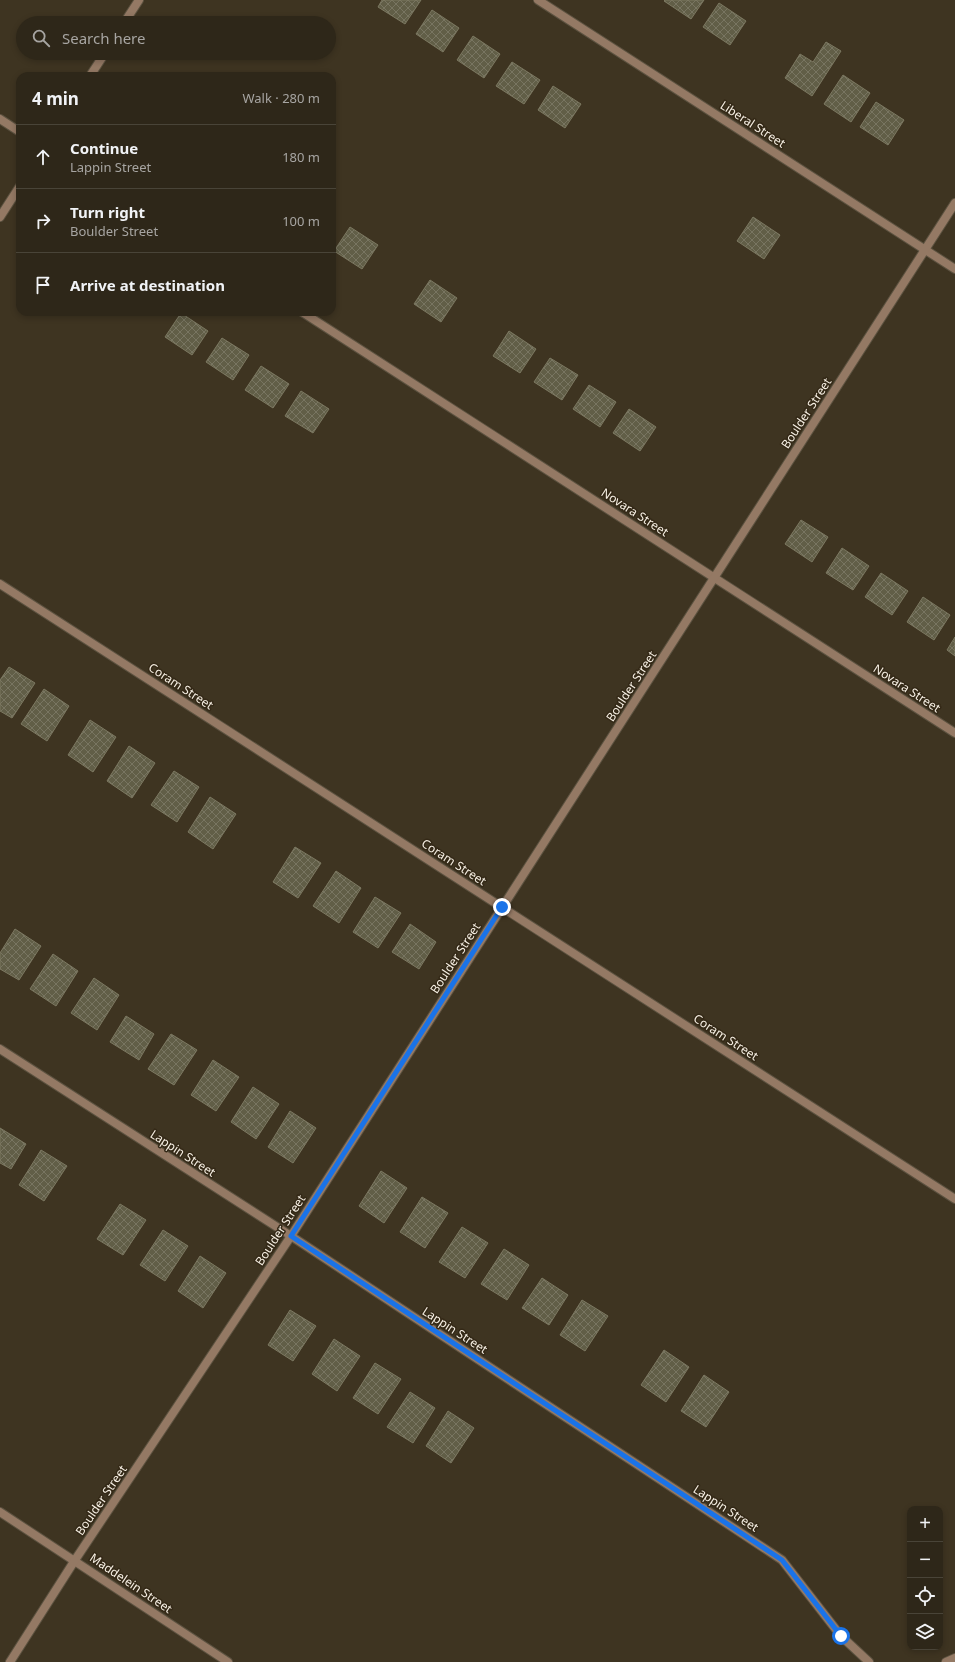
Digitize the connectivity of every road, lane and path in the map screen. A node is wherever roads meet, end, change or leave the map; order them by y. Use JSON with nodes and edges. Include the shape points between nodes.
{"nodes":[{"id":1,"x":139,"y":0,"type":"edge"},
{"id":2,"x":538,"y":0,"type":"edge"},
{"id":3,"x":129,"y":16,"type":"edge"},
{"id":4,"x":100,"y":60,"type":"edge"},
{"id":5,"x":93,"y":72,"type":"edge"},
{"id":6,"x":0,"y":119,"type":"edge"},
{"id":7,"x":16,"y":129,"type":"edge"},
{"id":8,"x":16,"y":192,"type":"edge"},
{"id":9,"x":955,"y":203,"type":"edge"},
{"id":10,"x":0,"y":217,"type":"edge"},
{"id":11,"x":925,"y":250,"type":"junction"},
{"id":12,"x":955,"y":269,"type":"edge"},
{"id":13,"x":308,"y":316,"type":"edge"},
{"id":14,"x":715,"y":577,"type":"junction"},
{"id":15,"x":0,"y":584,"type":"edge"},
{"id":16,"x":955,"y":733,"type":"edge"},
{"id":17,"x":502,"y":907,"type":"junction"},
{"id":18,"x":0,"y":1049,"type":"edge"},
{"id":19,"x":955,"y":1199,"type":"edge"},
{"id":20,"x":291,"y":1236,"type":"junction"},
{"id":21,"x":0,"y":1512,"type":"edge"},
{"id":22,"x":75,"y":1560,"type":"junction"},
{"id":23,"x":955,"y":1658,"type":"edge"},
{"id":24,"x":10,"y":1662,"type":"edge"},
{"id":25,"x":228,"y":1662,"type":"edge"},
{"id":26,"x":869,"y":1662,"type":"edge"},
{"id":27,"x":946,"y":1662,"type":"edge"}],
"edges":[{"from":1,"to":3,"type":"street"},
{"from":2,"to":11,"type":"street","name":"Liberal Street"},
{"from":4,"to":5,"type":"street"},
{"from":6,"to":7,"type":"street"},
{"from":8,"to":10,"type":"street"},
{"from":9,"to":11,"type":"street","name":"Boulder Street"},
{"from":11,"to":12,"type":"street","name":"Liberal Street"},
{"from":11,"to":14,"type":"street","name":"Boulder Street"},
{"from":13,"to":14,"type":"street","name":"Novara Street"},
{"from":14,"to":16,"type":"street","name":"Novara Street"},
{"from":14,"to":17,"type":"street","name":"Boulder Street"},
{"from":15,"to":17,"type":"street","name":"Coram Street"},
{"from":17,"to":19,"type":"street","name":"Coram Street"},
{"from":17,"to":20,"type":"street","name":"Boulder Street"},
{"from":18,"to":20,"type":"street","name":"Lappin Street"},
{"from":20,"to":22,"type":"street","name":"Boulder Street"},
{"from":20,"to":26,"type":"street","name":"Lappin Street","via":[[782,1560],[841,1636]]},
{"from":21,"to":22,"type":"street","name":"Maddelein Street"},
{"from":22,"to":24,"type":"street","name":"Boulder Street"},
{"from":22,"to":25,"type":"street","name":"Maddelein Street"},
{"from":23,"to":27,"type":"street"}]}
